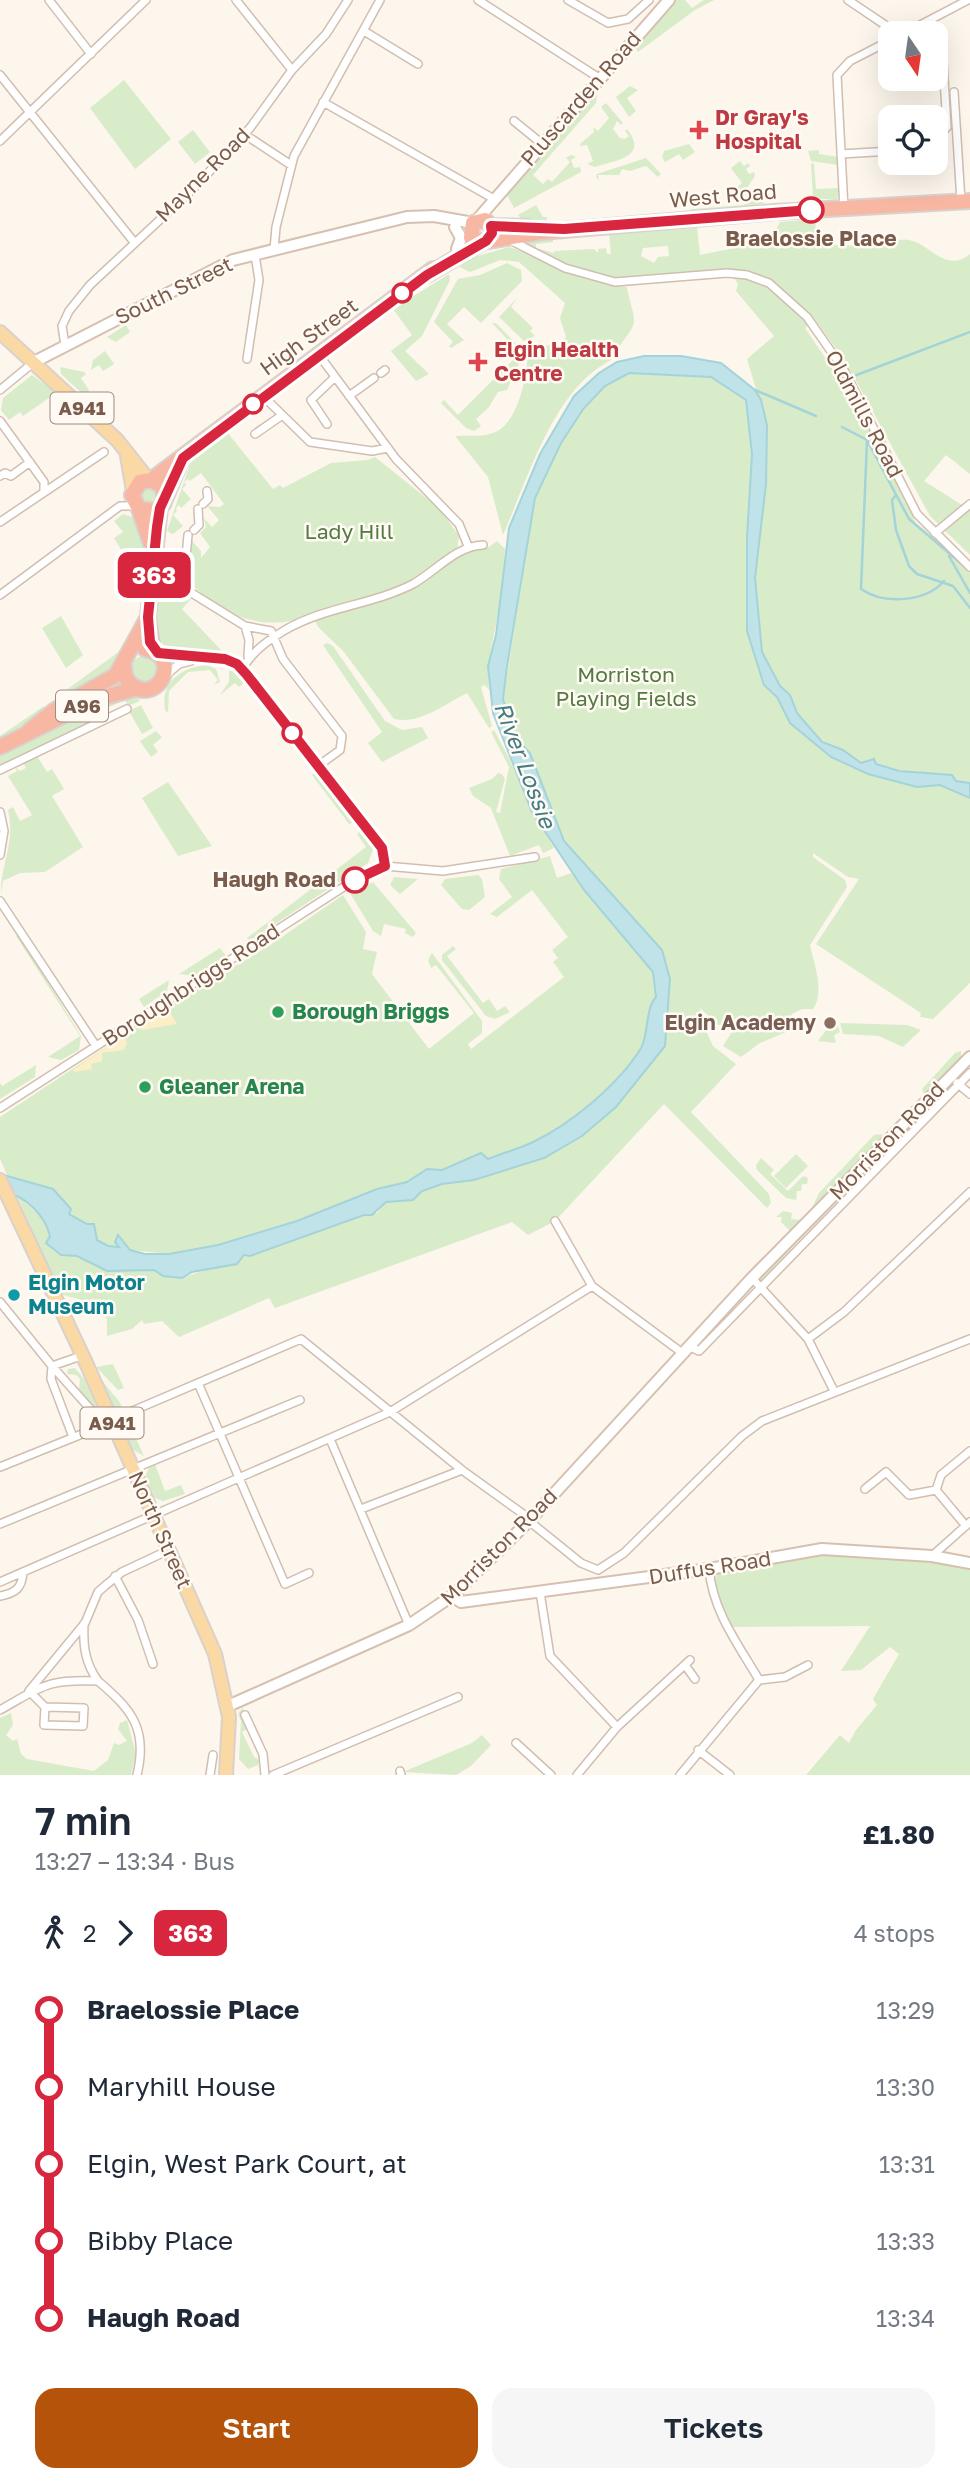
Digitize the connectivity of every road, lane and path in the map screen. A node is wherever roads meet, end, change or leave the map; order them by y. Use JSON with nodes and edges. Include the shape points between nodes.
{"nodes":[{"id":1,"x":49,"y":0,"type":"edge"},
{"id":2,"x":146,"y":0,"type":"edge"},
{"id":3,"x":236,"y":0,"type":"edge"},
{"id":4,"x":348,"y":0,"type":"edge"},
{"id":5,"x":380,"y":0,"type":"edge"},
{"id":6,"x":478,"y":0,"type":"edge"},
{"id":7,"x":568,"y":0,"type":"edge"},
{"id":8,"x":649,"y":0,"type":"edge"},
{"id":9,"x":669,"y":0,"type":"edge"},
{"id":10,"x":848,"y":0,"type":"edge"},
{"id":11,"x":968,"y":0,"type":"edge"},
{"id":12,"x":879,"y":21,"type":"edge"},
{"id":13,"x":928,"y":21,"type":"edge"},
{"id":14,"x":364,"y":31,"type":"junction"},
{"id":15,"x":878,"y":47,"type":"edge"},
{"id":16,"x":91,"y":54,"type":"junction"},
{"id":17,"x":418,"y":64,"type":"dead end"},
{"id":18,"x":292,"y":70,"type":"junction"},
{"id":19,"x":0,"y":75,"type":"edge"},
{"id":20,"x":599,"y":78,"type":"junction"},
{"id":21,"x":954,"y":92,"type":"dead end"},
{"id":22,"x":323,"y":102,"type":"junction"},
{"id":23,"x":29,"y":112,"type":"junction"},
{"id":24,"x":514,"y":121,"type":"dead end"},
{"id":25,"x":244,"y":134,"type":"junction"},
{"id":26,"x":0,"y":141,"type":"edge"},
{"id":27,"x":541,"y":144,"type":"junction"},
{"id":28,"x":878,"y":152,"type":"edge"},
{"id":29,"x":841,"y":154,"type":"junction"},
{"id":30,"x":291,"y":164,"type":"junction"},
{"id":31,"x":494,"y":199,"type":"junction"},
{"id":32,"x":965,"y":201,"type":"edge"},
{"id":33,"x":844,"y":209,"type":"junction"},
{"id":34,"x":451,"y":223,"type":"junction"},
{"id":35,"x":564,"y":229,"type":"junction"},
{"id":36,"x":480,"y":231,"type":"junction"},
{"id":37,"x":504,"y":237,"type":"junction"},
{"id":38,"x":134,"y":242,"type":"junction"},
{"id":39,"x":457,"y":249,"type":"junction"},
{"id":40,"x":274,"y":250,"type":"junction"},
{"id":41,"x":255,"y":255,"type":"junction"},
{"id":42,"x":427,"y":275,"type":"junction"},
{"id":43,"x":0,"y":332,"type":"edge"},
{"id":44,"x":65,"y":345,"type":"junction"},
{"id":45,"x":319,"y":355,"type":"junction"},
{"id":46,"x":247,"y":359,"type":"dead end"},
{"id":47,"x":34,"y":362,"type":"junction"},
{"id":48,"x":380,"y":374,"type":"dead end"},
{"id":49,"x":335,"y":377,"type":"junction"},
{"id":50,"x":0,"y":390,"type":"edge"},
{"id":51,"x":349,"y":396,"type":"junction"},
{"id":52,"x":268,"y":401,"type":"dead end"},
{"id":53,"x":281,"y":416,"type":"junction"},
{"id":54,"x":0,"y":421,"type":"edge"},
{"id":55,"x":327,"y":424,"type":"dead end"},
{"id":56,"x":255,"y":434,"type":"dead end"},
{"id":57,"x":388,"y":449,"type":"junction"},
{"id":58,"x":104,"y":452,"type":"dead end"},
{"id":59,"x":127,"y":455,"type":"junction"},
{"id":60,"x":183,"y":458,"type":"junction"},
{"id":61,"x":30,"y":462,"type":"junction"},
{"id":62,"x":2,"y":472,"type":"edge"},
{"id":63,"x":149,"y":479,"type":"junction"},
{"id":64,"x":44,"y":490,"type":"junction"},
{"id":65,"x":133,"y":491,"type":"junction"},
{"id":66,"x":207,"y":491,"type":"dead end"},
{"id":67,"x":162,"y":503,"type":"junction"},
{"id":68,"x":970,"y":504,"type":"edge"},
{"id":69,"x":137,"y":508,"type":"junction"},
{"id":70,"x":0,"y":522,"type":"edge"},
{"id":71,"x":935,"y":533,"type":"junction"},
{"id":72,"x":483,"y":545,"type":"dead end"},
{"id":73,"x":468,"y":546,"type":"junction"},
{"id":74,"x":155,"y":555,"type":"junction"},
{"id":75,"x":970,"y":567,"type":"edge"},
{"id":76,"x":0,"y":595,"type":"edge"},
{"id":77,"x":148,"y":617,"type":"junction"},
{"id":78,"x":245,"y":626,"type":"junction"},
{"id":79,"x":275,"y":637,"type":"junction"},
{"id":80,"x":155,"y":652,"type":"junction"},
{"id":81,"x":248,"y":657,"type":"junction"},
{"id":82,"x":198,"y":659,"type":"junction"},
{"id":83,"x":127,"y":660,"type":"junction"},
{"id":84,"x":242,"y":670,"type":"junction"},
{"id":85,"x":162,"y":679,"type":"junction"},
{"id":86,"x":138,"y":688,"type":"junction"},
{"id":87,"x":127,"y":709,"type":"dead end"},
{"id":88,"x":29,"y":731,"type":"junction"},
{"id":89,"x":0,"y":747,"type":"edge"},
{"id":90,"x":318,"y":766,"type":"junction"},
{"id":91,"x":2,"y":769,"type":"edge"},
{"id":92,"x":0,"y":812,"type":"edge"},
{"id":93,"x":0,"y":855,"type":"edge"},
{"id":94,"x":535,"y":857,"type":"dead end"},
{"id":95,"x":385,"y":866,"type":"junction"},
{"id":96,"x":0,"y":901,"type":"edge"},
{"id":97,"x":96,"y":1046,"type":"junction"},
{"id":98,"x":970,"y":1057,"type":"edge"},
{"id":99,"x":970,"y":1073,"type":"edge"},
{"id":100,"x":954,"y":1080,"type":"junction"},
{"id":101,"x":970,"y":1094,"type":"edge"},
{"id":102,"x":0,"y":1108,"type":"edge"},
{"id":103,"x":883,"y":1153,"type":"junction"},
{"id":104,"x":0,"y":1180,"type":"edge"},
{"id":105,"x":970,"y":1192,"type":"edge"},
{"id":106,"x":825,"y":1205,"type":"junction"},
{"id":107,"x":834,"y":1212,"type":"junction"},
{"id":108,"x":555,"y":1221,"type":"dead end"},
{"id":109,"x":752,"y":1278,"type":"junction"},
{"id":110,"x":592,"y":1286,"type":"junction"},
{"id":111,"x":762,"y":1286,"type":"junction"},
{"id":112,"x":0,"y":1302,"type":"edge"},
{"id":113,"x":808,"y":1339,"type":"junction"},
{"id":114,"x":970,"y":1339,"type":"edge"},
{"id":115,"x":685,"y":1349,"type":"junction"},
{"id":116,"x":81,"y":1356,"type":"junction"},
{"id":117,"x":52,"y":1366,"type":"junction"},
{"id":118,"x":198,"y":1383,"type":"junction"},
{"id":119,"x":834,"y":1391,"type":"junction"},
{"id":120,"x":300,"y":1400,"type":"dead end"},
{"id":121,"x":92,"y":1411,"type":"dead end"},
{"id":122,"x":390,"y":1412,"type":"junction"},
{"id":123,"x":135,"y":1426,"type":"dead end"},
{"id":124,"x":92,"y":1430,"type":"dead end"},
{"id":125,"x":219,"y":1431,"type":"junction"},
{"id":126,"x":73,"y":1437,"type":"junction"},
{"id":127,"x":330,"y":1439,"type":"junction"},
{"id":128,"x":970,"y":1451,"type":"edge"},
{"id":129,"x":0,"y":1467,"type":"edge"},
{"id":130,"x":133,"y":1470,"type":"junction"},
{"id":131,"x":462,"y":1470,"type":"junction"},
{"id":132,"x":238,"y":1480,"type":"junction"},
{"id":133,"x":865,"y":1489,"type":"dead end"},
{"id":134,"x":936,"y":1490,"type":"junction"},
{"id":135,"x":361,"y":1509,"type":"junction"},
{"id":136,"x":152,"y":1513,"type":"junction"},
{"id":137,"x":529,"y":1520,"type":"junction"},
{"id":138,"x":0,"y":1524,"type":"edge"},
{"id":139,"x":968,"y":1524,"type":"edge"},
{"id":140,"x":169,"y":1550,"type":"junction"},
{"id":141,"x":932,"y":1556,"type":"junction"},
{"id":142,"x":970,"y":1563,"type":"edge"},
{"id":143,"x":709,"y":1569,"type":"junction"},
{"id":144,"x":23,"y":1572,"type":"junction"},
{"id":145,"x":309,"y":1573,"type":"dead end"},
{"id":146,"x":115,"y":1576,"type":"junction"},
{"id":147,"x":0,"y":1582,"type":"edge"},
{"id":148,"x":540,"y":1592,"type":"junction"},
{"id":149,"x":0,"y":1596,"type":"edge"},
{"id":150,"x":452,"y":1596,"type":"junction"},
{"id":151,"x":85,"y":1623,"type":"junction"},
{"id":152,"x":409,"y":1625,"type":"junction"},
{"id":153,"x":153,"y":1664,"type":"dead end"},
{"id":154,"x":808,"y":1665,"type":"dead end"},
{"id":155,"x":695,"y":1679,"type":"dead end"},
{"id":156,"x":760,"y":1680,"type":"junction"},
{"id":157,"x":98,"y":1681,"type":"junction"},
{"id":158,"x":29,"y":1691,"type":"junction"},
{"id":159,"x":458,"y":1697,"type":"dead end"},
{"id":160,"x":228,"y":1706,"type":"junction"},
{"id":161,"x":45,"y":1707,"type":"junction"},
{"id":162,"x":0,"y":1710,"type":"edge"},
{"id":163,"x":246,"y":1715,"type":"dead end"},
{"id":164,"x":617,"y":1727,"type":"junction"},
{"id":165,"x":516,"y":1743,"type":"dead end"},
{"id":166,"x":698,"y":1750,"type":"junction"},
{"id":167,"x":213,"y":1755,"type":"dead end"},
{"id":168,"x":137,"y":1775,"type":"edge"},
{"id":169,"x":210,"y":1775,"type":"edge"},
{"id":170,"x":226,"y":1775,"type":"edge"},
{"id":171,"x":236,"y":1775,"type":"edge"},
{"id":172,"x":265,"y":1775,"type":"edge"},
{"id":173,"x":273,"y":1775,"type":"edge"},
{"id":174,"x":551,"y":1775,"type":"edge"},
{"id":175,"x":577,"y":1775,"type":"edge"},
{"id":176,"x":680,"y":1775,"type":"edge"},
{"id":177,"x":730,"y":1775,"type":"edge"}],
"edges":[{"from":1,"to":16,"type":"street"},
{"from":2,"to":16,"type":"street"},
{"from":3,"to":18,"type":"street"},
{"from":4,"to":18,"type":"street","name":"Mayne Road","via":[[326,34]]},
{"from":5,"to":14,"type":"street"},
{"from":6,"to":20,"type":"street"},
{"from":7,"to":8,"type":"street","name":"Pluscarden Road","via":[[608,23],[628,19]]},
{"from":9,"to":20,"type":"street","name":"Pluscarden Road"},
{"from":10,"to":12,"type":"street"},
{"from":11,"to":13,"type":"street"},
{"from":14,"to":17,"type":"street"},
{"from":14,"to":22,"type":"street"},
{"from":15,"to":29,"type":"street","via":[[850,61],[837,75]]},
{"from":16,"to":23,"type":"street"},
{"from":18,"to":25,"type":"street","name":"Mayne Road"},
{"from":19,"to":23,"type":"street"},
{"from":20,"to":27,"type":"street","name":"Pluscarden Road"},
{"from":21,"to":32,"type":"street"},
{"from":22,"to":30,"type":"street"},
{"from":22,"to":31,"type":"street"},
{"from":23,"to":26,"type":"street"},
{"from":23,"to":38,"type":"street"},
{"from":24,"to":27,"type":"street"},
{"from":25,"to":30,"type":"street"},
{"from":25,"to":38,"type":"street","name":"Mayne Road"},
{"from":27,"to":31,"type":"street","name":"Pluscarden Road"},
{"from":28,"to":29,"type":"street"},
{"from":29,"to":33,"type":"street"},
{"from":30,"to":40,"type":"street"},
{"from":31,"to":36,"type":"street","name":"Pluscarden Road"},
{"from":32,"to":33,"type":"highway","name":"West Road","number":"A96"},
{"from":33,"to":35,"type":"highway","name":"West Road","number":"A96"},
{"from":34,"to":36,"type":"street","name":"South Street"},
{"from":34,"to":39,"type":"street","via":[[461,238]]},
{"from":34,"to":40,"type":"street","name":"South Street","via":[[407,217]]},
{"from":35,"to":36,"type":"highway","name":"West Road","number":"A96"},
{"from":35,"to":37,"type":"highway","name":"West Road","number":"A96"},
{"from":36,"to":37,"type":"highway","name":"West Road","number":"A96"},
{"from":36,"to":39,"type":"highway","name":"High Street","number":"A96"},
{"from":36,"to":42,"type":"highway","name":"High Street","number":"A96"},
{"from":37,"to":71,"type":"street","name":"Oldmills Road","via":[[565,268],[615,282],[727,273],[769,284],[807,317],[844,370],[917,514]]},
{"from":38,"to":44,"type":"street","name":"Mayne Road","via":[[69,311],[61,331]]},
{"from":39,"to":42,"type":"highway","name":"High Street","number":"A96"},
{"from":40,"to":41,"type":"street","name":"South Street"},
{"from":41,"to":44,"type":"street","name":"South Street","via":[[212,269]]},
{"from":41,"to":46,"type":"street","via":[[259,280]]},
{"from":42,"to":45,"type":"highway","name":"High Street","number":"A96"},
{"from":43,"to":47,"type":"main road","number":"A941"},
{"from":44,"to":47,"type":"street","name":"South Street"},
{"from":45,"to":49,"type":"street"},
{"from":45,"to":60,"type":"highway","name":"High Street","number":"A96"},
{"from":47,"to":50,"type":"street","name":"South Street"},
{"from":47,"to":59,"type":"main road","number":"A941","via":[[117,440]]},
{"from":48,"to":51,"type":"street"},
{"from":49,"to":51,"type":"street"},
{"from":49,"to":55,"type":"street","via":[[311,400]]},
{"from":51,"to":57,"type":"street"},
{"from":52,"to":53,"type":"street"},
{"from":53,"to":56,"type":"street"},
{"from":53,"to":57,"type":"street","via":[[313,443]]},
{"from":54,"to":61,"type":"street"},
{"from":57,"to":73,"type":"street","via":[[459,524]]},
{"from":58,"to":64,"type":"street"},
{"from":59,"to":63,"type":"main road","number":"A941"},
{"from":59,"to":65,"type":"main road"},
{"from":60,"to":63,"type":"highway","name":"High Street","number":"A96"},
{"from":60,"to":67,"type":"highway","name":"High Street","number":"A96"},
{"from":61,"to":62,"type":"street","via":[[11,475]]},
{"from":61,"to":64,"type":"street","via":[[45,483]]},
{"from":63,"to":65,"type":"highway","number":"A96"},
{"from":63,"to":67,"type":"highway","via":[[162,486]]},
{"from":64,"to":70,"type":"street"},
{"from":65,"to":69,"type":"highway","number":"A96"},
{"from":66,"to":78,"type":"street","via":[[199,525],[191,532],[184,579],[200,600]]},
{"from":67,"to":69,"type":"highway","via":[[152,512]]},
{"from":67,"to":74,"type":"highway","number":"A96"},
{"from":68,"to":71,"type":"street"},
{"from":69,"to":74,"type":"highway","number":"A96"},
{"from":69,"to":76,"type":"street","via":[[120,506]]},
{"from":71,"to":75,"type":"street","name":"Oldmills Road"},
{"from":72,"to":73,"type":"street"},
{"from":73,"to":79,"type":"street","via":[[391,594],[308,620]]},
{"from":74,"to":77,"type":"highway","number":"A96"},
{"from":77,"to":80,"type":"highway","number":"A96"},
{"from":77,"to":83,"type":"highway","number":"A96"},
{"from":78,"to":79,"type":"street","via":[[268,629]]},
{"from":78,"to":81,"type":"street"},
{"from":79,"to":81,"type":"street"},
{"from":79,"to":90,"type":"street","via":[[283,659],[342,736],[340,750]]},
{"from":80,"to":82,"type":"street"},
{"from":80,"to":83,"type":"highway","via":[[141,649]]},
{"from":80,"to":85,"type":"highway","number":"A96","via":[[164,663]]},
{"from":81,"to":84,"type":"street"},
{"from":82,"to":84,"type":"street","via":[[225,659]]},
{"from":82,"to":85,"type":"street","via":[[179,664]]},
{"from":83,"to":86,"type":"highway","number":"A96","via":[[125,677]]},
{"from":83,"to":88,"type":"highway","number":"A96","via":[[108,681],[63,704]]},
{"from":84,"to":90,"type":"street"},
{"from":85,"to":86,"type":"highway","number":"A96","via":[[153,688]]},
{"from":86,"to":88,"type":"highway","number":"A96","via":[[97,699]]},
{"from":87,"to":91,"type":"street"},
{"from":88,"to":89,"type":"highway","number":"A96"},
{"from":90,"to":95,"type":"street","via":[[382,848]]},
{"from":92,"to":93,"type":"street","via":[[4,831]]},
{"from":94,"to":95,"type":"street","via":[[443,872]]},
{"from":95,"to":97,"type":"street","name":"Boroughbriggs Road","via":[[342,888]]},
{"from":96,"to":97,"type":"street"},
{"from":97,"to":102,"type":"street","name":"Boroughbriggs Road"},
{"from":98,"to":100,"type":"street","name":"Morriston Road"},
{"from":99,"to":100,"type":"street","name":"Morriston Road"},
{"from":100,"to":101,"type":"street"},
{"from":100,"to":103,"type":"street","name":"Morriston Road"},
{"from":103,"to":106,"type":"street","name":"Morriston Road"},
{"from":103,"to":107,"type":"street","name":"Morriston Road"},
{"from":104,"to":116,"type":"main road","name":"North Street","number":"A941"},
{"from":105,"to":113,"type":"street","via":[[844,1312]]},
{"from":106,"to":107,"type":"street"},
{"from":106,"to":109,"type":"street","name":"Morriston Road"},
{"from":107,"to":111,"type":"street","name":"Morriston Road"},
{"from":108,"to":110,"type":"street"},
{"from":109,"to":111,"type":"street"},
{"from":109,"to":115,"type":"street","name":"Morriston Road"},
{"from":110,"to":115,"type":"street"},
{"from":110,"to":122,"type":"street"},
{"from":111,"to":113,"type":"street"},
{"from":111,"to":115,"type":"street","name":"Morriston Road","via":[[699,1351]]},
{"from":112,"to":117,"type":"street"},
{"from":113,"to":119,"type":"street"},
{"from":114,"to":119,"type":"street"},
{"from":115,"to":137,"type":"street","name":"Morriston Road"},
{"from":116,"to":117,"type":"street"},
{"from":116,"to":130,"type":"main road","name":"North Street","number":"A941"},
{"from":117,"to":121,"type":"street"},
{"from":117,"to":126,"type":"street","via":[[51,1379]]},
{"from":118,"to":122,"type":"street","via":[[301,1339]]},
{"from":118,"to":123,"type":"street","via":[[130,1412]]},
{"from":118,"to":125,"type":"street"},
{"from":119,"to":137,"type":"street","via":[[760,1422],[624,1553],[598,1570],[581,1563]]},
{"from":120,"to":125,"type":"street"},
{"from":122,"to":127,"type":"street"},
{"from":122,"to":131,"type":"street"},
{"from":124,"to":126,"type":"street"},
{"from":125,"to":130,"type":"street"},
{"from":125,"to":132,"type":"street"},
{"from":126,"to":129,"type":"street"},
{"from":127,"to":132,"type":"street"},
{"from":127,"to":135,"type":"street"},
{"from":128,"to":134,"type":"street","via":[[942,1475]]},
{"from":130,"to":136,"type":"main road","name":"North Street","number":"A941"},
{"from":130,"to":138,"type":"street"},
{"from":131,"to":135,"type":"street"},
{"from":131,"to":137,"type":"street"},
{"from":132,"to":136,"type":"street"},
{"from":132,"to":145,"type":"street","via":[[285,1584]]},
{"from":133,"to":134,"type":"street","via":[[886,1472],[909,1495]]},
{"from":134,"to":139,"type":"street"},
{"from":135,"to":152,"type":"street"},
{"from":136,"to":140,"type":"main road","name":"North Street","number":"A941"},
{"from":136,"to":144,"type":"street"},
{"from":137,"to":150,"type":"street","name":"Morriston Road"},
{"from":139,"to":141,"type":"street"},
{"from":140,"to":146,"type":"street"},
{"from":140,"to":160,"type":"main road","name":"North Street","number":"A941","via":[[215,1654]]},
{"from":141,"to":142,"type":"street","name":"Duffus Road"},
{"from":141,"to":143,"type":"street","name":"Duffus Road","via":[[822,1549]]},
{"from":143,"to":148,"type":"street","name":"Duffus Road"},
{"from":143,"to":156,"type":"street","via":[[718,1611]]},
{"from":144,"to":147,"type":"street"},
{"from":144,"to":149,"type":"street","via":[[22,1585],[14,1593]]},
{"from":146,"to":151,"type":"street","via":[[98,1592]]},
{"from":146,"to":153,"type":"street","via":[[138,1620]]},
{"from":148,"to":150,"type":"street","name":"Duffus Road","via":[[461,1602]]},
{"from":148,"to":164,"type":"street","via":[[550,1656]]},
{"from":150,"to":152,"type":"street","name":"Morriston Road"},
{"from":151,"to":157,"type":"street","via":[[83,1649]]},
{"from":151,"to":158,"type":"street"},
{"from":152,"to":160,"type":"street","name":"Morriston Road"},
{"from":154,"to":156,"type":"street","via":[[785,1677]]},
{"from":155,"to":164,"type":"street","via":[[687,1663]]},
{"from":156,"to":166,"type":"street"},
{"from":157,"to":158,"type":"street","via":[[69,1680]]},
{"from":157,"to":168,"type":"street","via":[[132,1714],[141,1742]]},
{"from":158,"to":161,"type":"street"},
{"from":158,"to":162,"type":"street"},
{"from":159,"to":173,"type":"street"},
{"from":160,"to":170,"type":"main road","name":"North Street","number":"A941"},
{"from":161,"to":161,"type":"street","via":[[84,1708],[83,1726],[44,1725]]},
{"from":163,"to":172,"type":"street","via":[[263,1754]]},
{"from":164,"to":175,"type":"street"},
{"from":165,"to":174,"type":"street"},
{"from":166,"to":176,"type":"street"},
{"from":166,"to":177,"type":"street"},
{"from":167,"to":169,"type":"street"},
{"from":170,"to":171,"type":"street"}]}
